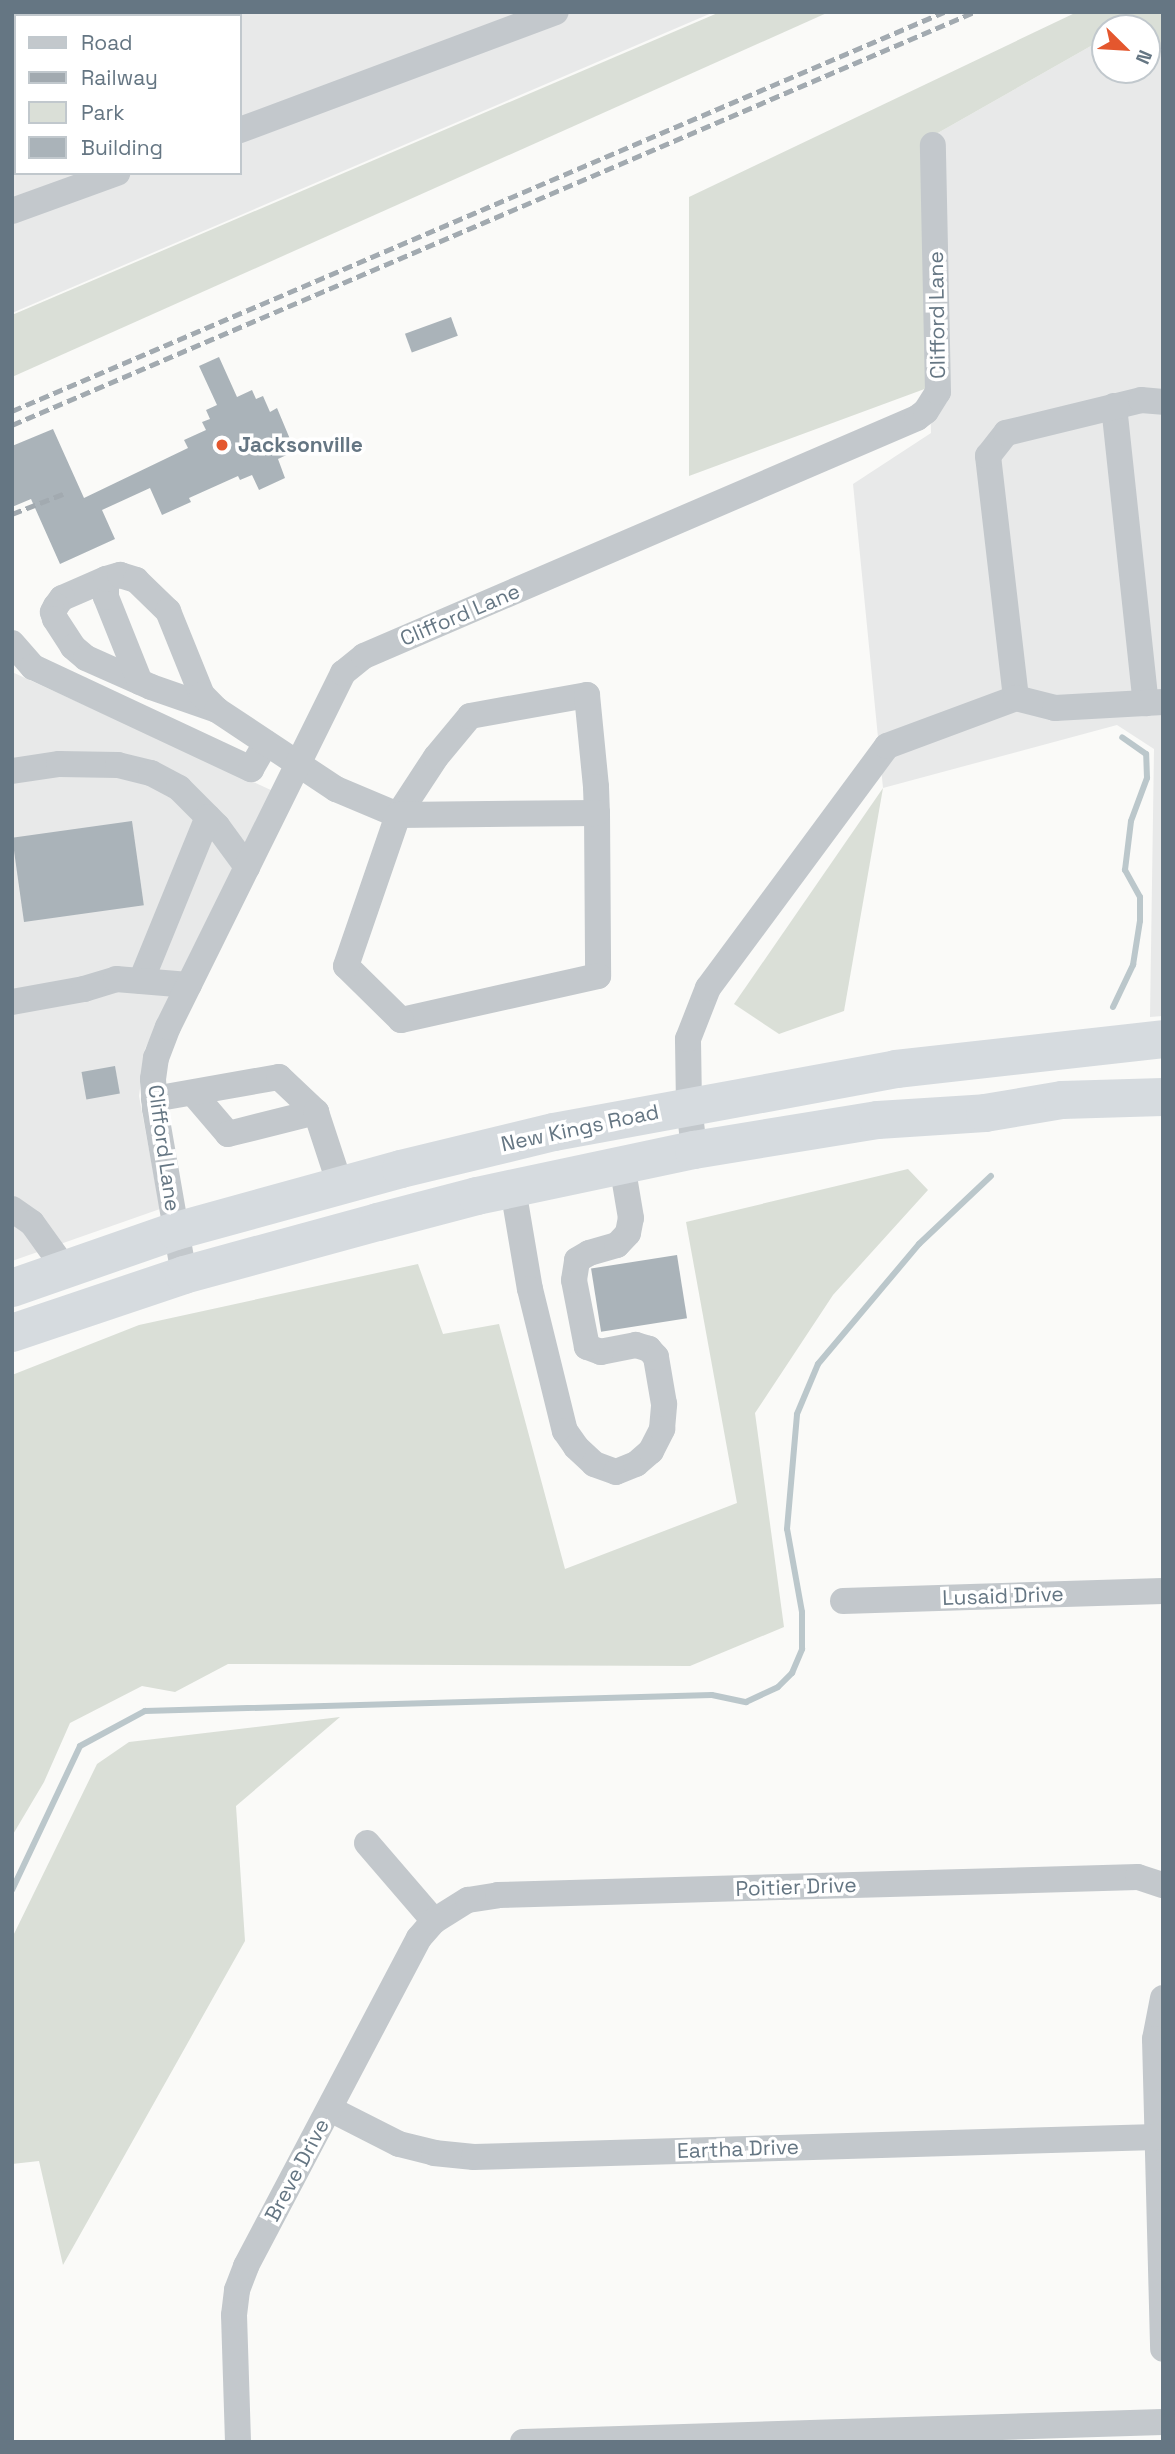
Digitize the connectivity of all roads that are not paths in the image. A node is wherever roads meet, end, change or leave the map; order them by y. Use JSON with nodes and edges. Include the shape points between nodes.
{"nodes":[{"id":1,"x":556,"y":12,"type":"edge"},
{"id":2,"x":242,"y":129,"type":"edge"},
{"id":3,"x":933,"y":145,"type":"dead end"},
{"id":4,"x":111,"y":175,"type":"edge"},
{"id":5,"x":12,"y":211,"type":"edge"},
{"id":6,"x":1163,"y":402,"type":"edge"},
{"id":7,"x":1114,"y":407,"type":"junction"},
{"id":8,"x":106,"y":579,"type":"junction"},
{"id":9,"x":12,"y":643,"type":"edge"},
{"id":10,"x":140,"y":682,"type":"junction"},
{"id":11,"x":1016,"y":698,"type":"junction"},
{"id":12,"x":1154,"y":703,"type":"edge"},
{"id":13,"x":217,"y":710,"type":"junction"},
{"id":14,"x":265,"y":743,"type":"junction"},
{"id":15,"x":297,"y":764,"type":"junction"},
{"id":16,"x":12,"y":771,"type":"edge"},
{"id":17,"x":597,"y":813,"type":"junction"},
{"id":18,"x":398,"y":815,"type":"junction"},
{"id":19,"x":208,"y":817,"type":"junction"},
{"id":20,"x":247,"y":867,"type":"junction"},
{"id":21,"x":141,"y":981,"type":"junction"},
{"id":22,"x":189,"y":985,"type":"junction"},
{"id":23,"x":12,"y":1002,"type":"edge"},
{"id":24,"x":1163,"y":1039,"type":"edge"},
{"id":25,"x":1163,"y":1097,"type":"edge"},
{"id":26,"x":154,"y":1099,"type":"junction"},
{"id":27,"x":304,"y":1100,"type":"junction"},
{"id":28,"x":689,"y":1105,"type":"junction"},
{"id":29,"x":204,"y":1106,"type":"junction"},
{"id":30,"x":694,"y":1150,"type":"junction"},
{"id":31,"x":622,"y":1165,"type":"junction"},
{"id":32,"x":341,"y":1185,"type":"junction"},
{"id":33,"x":513,"y":1189,"type":"junction"},
{"id":34,"x":12,"y":1209,"type":"edge"},
{"id":35,"x":176,"y":1231,"type":"junction"},
{"id":36,"x":65,"y":1269,"type":"junction"},
{"id":37,"x":184,"y":1275,"type":"junction"},
{"id":38,"x":12,"y":1287,"type":"edge"},
{"id":39,"x":12,"y":1333,"type":"edge"},
{"id":40,"x":587,"y":1347,"type":"junction"},
{"id":41,"x":547,"y":1357,"type":"junction"},
{"id":42,"x":1163,"y":1591,"type":"edge"},
{"id":43,"x":843,"y":1601,"type":"dead end"},
{"id":44,"x":367,"y":1843,"type":"dead end"},
{"id":45,"x":1163,"y":1885,"type":"edge"},
{"id":46,"x":434,"y":1921,"type":"junction"},
{"id":47,"x":1163,"y":1998,"type":"edge"},
{"id":48,"x":330,"y":2109,"type":"junction"},
{"id":49,"x":1157,"y":2137,"type":"junction"},
{"id":50,"x":1163,"y":2348,"type":"edge"},
{"id":51,"x":1163,"y":2422,"type":"edge"},
{"id":52,"x":238,"y":2442,"type":"edge"},
{"id":53,"x":523,"y":2442,"type":"edge"}],
"edges":[{"from":1,"to":2,"type":"street"},
{"from":3,"to":15,"type":"street","name":"Clifford Lane","via":[[938,392],[926,411],[364,656],[343,673]]},
{"from":4,"to":5,"type":"street"},
{"from":6,"to":7,"type":"street","via":[[1141,400]]},
{"from":7,"to":11,"type":"street","via":[[1006,433],[988,456]]},
{"from":7,"to":12,"type":"street"},
{"from":8,"to":10,"type":"street","via":[[106,597]]},
{"from":8,"to":10,"type":"street","via":[[62,598],[53,612],[73,647],[86,659]]},
{"from":8,"to":13,"type":"street","via":[[120,575],[136,580],[155,595],[168,611],[202,695]]},
{"from":9,"to":14,"type":"street","via":[[33,667],[251,769]]},
{"from":10,"to":13,"type":"street"},
{"from":11,"to":12,"type":"street","via":[[1055,708]]},
{"from":11,"to":28,"type":"street","via":[[887,746],[708,989],[688,1038]]},
{"from":13,"to":14,"type":"street"},
{"from":14,"to":15,"type":"street"},
{"from":15,"to":18,"type":"street","via":[[336,789]]},
{"from":15,"to":20,"type":"street","name":"Clifford Lane"},
{"from":16,"to":19,"type":"street","via":[[60,764],[118,765],[151,773],[179,788]]},
{"from":17,"to":18,"type":"street"},
{"from":17,"to":18,"type":"street","via":[[587,695],[470,716]]},
{"from":17,"to":18,"type":"street","via":[[598,976],[401,1020],[346,966]]},
{"from":19,"to":20,"type":"street"},
{"from":19,"to":21,"type":"street"},
{"from":20,"to":22,"type":"street","name":"Clifford Lane"},
{"from":21,"to":22,"type":"street"},
{"from":21,"to":23,"type":"street","via":[[117,979]]},
{"from":22,"to":26,"type":"street","name":"Clifford Lane","via":[[156,1058]]},
{"from":24,"to":28,"type":"highway","name":"New Kings Road","via":[[897,1069]]},
{"from":25,"to":30,"type":"highway","via":[[1062,1100],[985,1112],[878,1120]]},
{"from":26,"to":29,"type":"street"},
{"from":26,"to":35,"type":"street","name":"Clifford Lane"},
{"from":27,"to":29,"type":"street","via":[[279,1077]]},
{"from":27,"to":29,"type":"street","via":[[228,1134]]},
{"from":27,"to":32,"type":"street"},
{"from":28,"to":30,"type":"street"},
{"from":28,"to":32,"type":"highway","name":"New Kings Road","via":[[554,1132]]},
{"from":30,"to":31,"type":"highway"},
{"from":31,"to":33,"type":"highway"},
{"from":31,"to":40,"type":"street","via":[[631,1218],[628,1233],[617,1245],[577,1260],[574,1269]]},
{"from":32,"to":35,"type":"highway","name":"New Kings Road"},
{"from":33,"to":37,"type":"highway"},
{"from":33,"to":41,"type":"street"},
{"from":34,"to":36,"type":"street","via":[[32,1223]]},
{"from":35,"to":36,"type":"highway","name":"New Kings Road"},
{"from":35,"to":37,"type":"street","name":"Clifford Lane"},
{"from":36,"to":38,"type":"highway","name":"New Kings Road"},
{"from":37,"to":39,"type":"highway"},
{"from":40,"to":41,"type":"street"},
{"from":40,"to":41,"type":"street","via":[[601,1353],[636,1345],[656,1357],[664,1404],[662,1429],[651,1451],[616,1472],[594,1464],[565,1430]]},
{"from":42,"to":43,"type":"street","name":"Lusaid Drive"},
{"from":44,"to":46,"type":"street"},
{"from":45,"to":46,"type":"street","name":"Poitier Drive","via":[[1138,1877],[498,1895],[468,1900]]},
{"from":46,"to":48,"type":"street","name":"Breve Drive","via":[[419,1938]]},
{"from":47,"to":49,"type":"street","via":[[1156,2039]]},
{"from":48,"to":49,"type":"street","name":"Eartha Drive","via":[[399,2144],[474,2157]]},
{"from":48,"to":52,"type":"street","name":"Breve Drive","via":[[237,2290]]},
{"from":49,"to":50,"type":"street"},
{"from":51,"to":53,"type":"street"}]}
